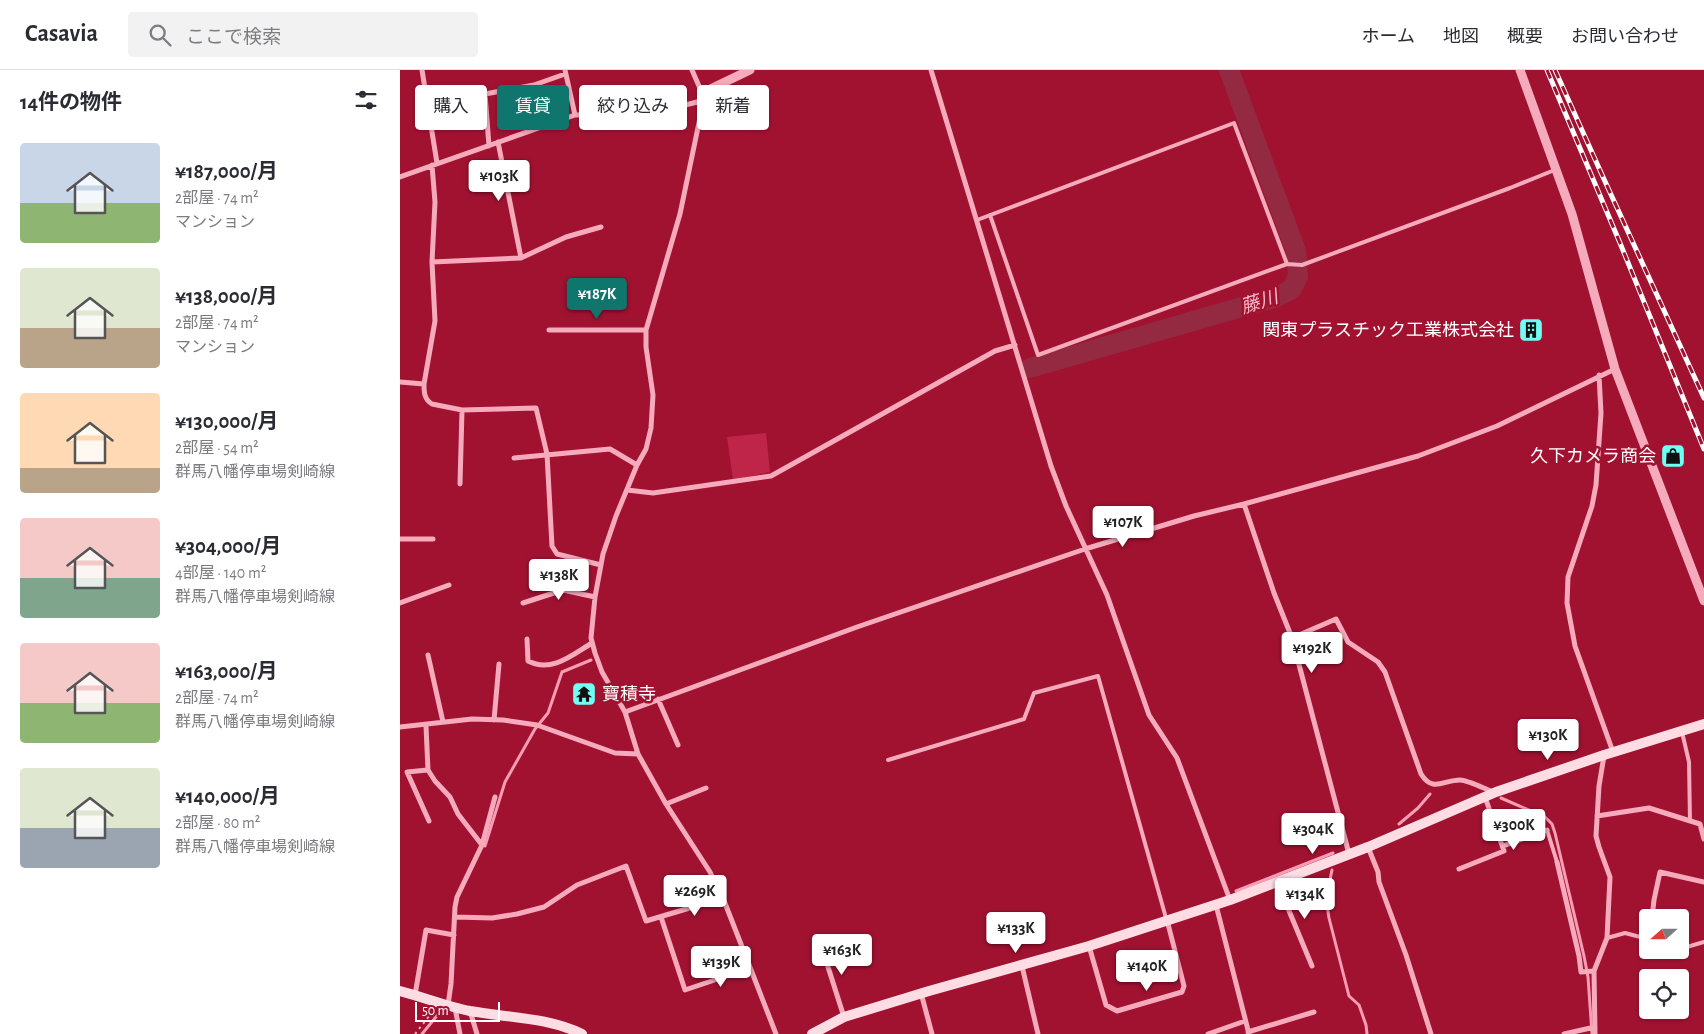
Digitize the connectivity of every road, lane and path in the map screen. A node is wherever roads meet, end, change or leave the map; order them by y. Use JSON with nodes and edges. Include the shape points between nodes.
{"nodes":[{"id":1,"x":422,"y":70,"type":"edge"},
{"id":2,"x":692,"y":70,"type":"edge"},
{"id":3,"x":750,"y":70,"type":"edge"},
{"id":4,"x":931,"y":70,"type":"edge"},
{"id":5,"x":1520,"y":70,"type":"edge"},
{"id":6,"x":565,"y":72,"type":"edge"},
{"id":7,"x":697,"y":85,"type":"edge"},
{"id":8,"x":723,"y":85,"type":"edge"},
{"id":9,"x":697,"y":98,"type":"edge"},
{"id":10,"x":575,"y":115,"type":"junction"},
{"id":11,"x":697,"y":130,"type":"edge"},
{"id":12,"x":498,"y":142,"type":"junction"},
{"id":13,"x":489,"y":146,"type":"junction"},
{"id":14,"x":435,"y":164,"type":"junction"},
{"id":15,"x":1556,"y":170,"type":"junction"},
{"id":16,"x":400,"y":177,"type":"edge"},
{"id":17,"x":990,"y":216,"type":"junction"},
{"id":18,"x":977,"y":220,"type":"junction"},
{"id":19,"x":600,"y":228,"type":"dead end"},
{"id":20,"x":521,"y":258,"type":"junction"},
{"id":21,"x":432,"y":262,"type":"junction"},
{"id":22,"x":1287,"y":264,"type":"junction"},
{"id":23,"x":549,"y":330,"type":"dead end"},
{"id":24,"x":646,"y":330,"type":"junction"},
{"id":25,"x":1014,"y":345,"type":"junction"},
{"id":26,"x":1615,"y":369,"type":"junction"},
{"id":27,"x":1599,"y":375,"type":"junction"},
{"id":28,"x":400,"y":382,"type":"edge"},
{"id":29,"x":424,"y":384,"type":"junction"},
{"id":30,"x":462,"y":410,"type":"junction"},
{"id":31,"x":548,"y":454,"type":"junction"},
{"id":32,"x":514,"y":458,"type":"dead end"},
{"id":33,"x":638,"y":466,"type":"junction"},
{"id":34,"x":460,"y":484,"type":"dead end"},
{"id":35,"x":627,"y":490,"type":"junction"},
{"id":36,"x":1244,"y":504,"type":"junction"},
{"id":37,"x":400,"y":539,"type":"edge"},
{"id":38,"x":433,"y":540,"type":"dead end"},
{"id":39,"x":1085,"y":549,"type":"junction"},
{"id":40,"x":601,"y":565,"type":"junction"},
{"id":41,"x":449,"y":585,"type":"dead end"},
{"id":42,"x":595,"y":597,"type":"junction"},
{"id":43,"x":1704,"y":601,"type":"edge"},
{"id":44,"x":400,"y":602,"type":"edge"},
{"id":45,"x":523,"y":603,"type":"dead end"},
{"id":46,"x":1292,"y":638,"type":"junction"},
{"id":47,"x":527,"y":640,"type":"dead end"},
{"id":48,"x":592,"y":643,"type":"junction"},
{"id":49,"x":428,"y":655,"type":"dead end"},
{"id":50,"x":499,"y":664,"type":"dead end"},
{"id":51,"x":658,"y":699,"type":"junction"},
{"id":52,"x":625,"y":712,"type":"junction"},
{"id":53,"x":494,"y":720,"type":"junction"},
{"id":54,"x":443,"y":722,"type":"junction"},
{"id":55,"x":1704,"y":724,"type":"edge"},
{"id":56,"x":426,"y":726,"type":"junction"},
{"id":57,"x":400,"y":727,"type":"edge"},
{"id":58,"x":1682,"y":731,"type":"junction"},
{"id":59,"x":678,"y":745,"type":"dead end"},
{"id":60,"x":638,"y":754,"type":"junction"},
{"id":61,"x":1609,"y":754,"type":"junction"},
{"id":62,"x":888,"y":760,"type":"dead end"},
{"id":63,"x":428,"y":770,"type":"junction"},
{"id":64,"x":706,"y":788,"type":"dead end"},
{"id":65,"x":1496,"y":792,"type":"junction"},
{"id":66,"x":495,"y":797,"type":"dead end"},
{"id":67,"x":1485,"y":797,"type":"junction"},
{"id":68,"x":666,"y":804,"type":"junction"},
{"id":69,"x":1597,"y":816,"type":"junction"},
{"id":70,"x":429,"y":821,"type":"dead end"},
{"id":71,"x":1690,"y":821,"type":"junction"},
{"id":72,"x":1547,"y":830,"type":"joint"},
{"id":73,"x":1704,"y":839,"type":"edge"},
{"id":74,"x":482,"y":846,"type":"junction"},
{"id":75,"x":1503,"y":846,"type":"junction"},
{"id":76,"x":1368,"y":847,"type":"junction"},
{"id":77,"x":1350,"y":854,"type":"junction"},
{"id":78,"x":1557,"y":862,"type":"joint"},
{"id":79,"x":1459,"y":869,"type":"dead end"},
{"id":80,"x":1277,"y":882,"type":"junction"},
{"id":81,"x":1704,"y":882,"type":"edge"},
{"id":82,"x":724,"y":898,"type":"junction"},
{"id":83,"x":1230,"y":900,"type":"junction"},
{"id":84,"x":1216,"y":904,"type":"junction"},
{"id":85,"x":1653,"y":909,"type":"edge"},
{"id":86,"x":455,"y":917,"type":"junction"},
{"id":87,"x":661,"y":917,"type":"junction"},
{"id":88,"x":1166,"y":920,"type":"junction"},
{"id":89,"x":454,"y":935,"type":"junction"},
{"id":90,"x":842,"y":937,"type":"dead end"},
{"id":91,"x":1639,"y":937,"type":"edge"},
{"id":92,"x":1607,"y":938,"type":"junction"},
{"id":93,"x":1704,"y":942,"type":"edge"},
{"id":94,"x":1089,"y":946,"type":"junction"},
{"id":95,"x":1689,"y":946,"type":"edge"},
{"id":96,"x":1022,"y":966,"type":"junction"},
{"id":97,"x":1312,"y":966,"type":"dead end"},
{"id":98,"x":750,"y":968,"type":"junction"},
{"id":99,"x":1594,"y":971,"type":"junction"},
{"id":100,"x":400,"y":991,"type":"edge"},
{"id":101,"x":921,"y":993,"type":"junction"},
{"id":102,"x":415,"y":995,"type":"junction"},
{"id":103,"x":447,"y":1005,"type":"junction"},
{"id":104,"x":470,"y":1011,"type":"junction"},
{"id":105,"x":1314,"y":1012,"type":"dead end"},
{"id":106,"x":844,"y":1017,"type":"junction"},
{"id":107,"x":1245,"y":1021,"type":"junction"},
{"id":108,"x":1595,"y":1027,"type":"junction"},
{"id":109,"x":1249,"y":1033,"type":"edge"},
{"id":110,"x":416,"y":1034,"type":"edge"},
{"id":111,"x":460,"y":1034,"type":"edge"},
{"id":112,"x":477,"y":1034,"type":"edge"},
{"id":113,"x":582,"y":1034,"type":"edge"},
{"id":114,"x":776,"y":1034,"type":"edge"},
{"id":115,"x":812,"y":1034,"type":"edge"},
{"id":116,"x":932,"y":1034,"type":"edge"},
{"id":117,"x":1038,"y":1034,"type":"edge"},
{"id":118,"x":1208,"y":1034,"type":"edge"},
{"id":119,"x":1431,"y":1034,"type":"edge"},
{"id":120,"x":1564,"y":1034,"type":"edge"},
{"id":121,"x":1595,"y":1034,"type":"edge"}],
"edges":[{"from":1,"to":14,"type":"street"},
{"from":2,"to":7,"type":"street"},
{"from":3,"to":8,"type":"street"},
{"from":4,"to":18,"type":"street"},
{"from":5,"to":15,"type":"street"},
{"from":6,"to":10,"type":"street"},
{"from":6,"to":13,"type":"street","via":[[534,85],[485,94]]},
{"from":9,"to":10,"type":"street","via":[[654,113]]},
{"from":10,"to":12,"type":"street"},
{"from":11,"to":24,"type":"street","via":[[680,214]]},
{"from":12,"to":13,"type":"street"},
{"from":12,"to":20,"type":"street"},
{"from":13,"to":14,"type":"street"},
{"from":14,"to":16,"type":"street"},
{"from":14,"to":21,"type":"street"},
{"from":15,"to":22,"type":"lane","via":[[1302,265]]},
{"from":15,"to":26,"type":"street","via":[[1572,214]]},
{"from":17,"to":18,"type":"lane"},
{"from":17,"to":22,"type":"lane","via":[[1234,123]]},
{"from":17,"to":22,"type":"lane","via":[[1038,355]]},
{"from":18,"to":25,"type":"street"},
{"from":19,"to":20,"type":"street","via":[[566,237]]},
{"from":20,"to":21,"type":"street"},
{"from":21,"to":29,"type":"street","via":[[435,321]]},
{"from":23,"to":24,"type":"street"},
{"from":24,"to":33,"type":"street","via":[[653,395],[651,428]]},
{"from":25,"to":35,"type":"street","via":[[995,351],[771,476],[653,493]]},
{"from":25,"to":39,"type":"street","via":[[1051,466]]},
{"from":26,"to":27,"type":"street"},
{"from":26,"to":43,"type":"street"},
{"from":27,"to":36,"type":"street","via":[[1498,426],[1418,456]]},
{"from":27,"to":61,"type":"street","via":[[1601,413],[1596,485],[1568,577],[1567,603],[1575,646]]},
{"from":28,"to":29,"type":"street"},
{"from":29,"to":30,"type":"street","via":[[427,401]]},
{"from":30,"to":31,"type":"street","via":[[536,408]]},
{"from":30,"to":34,"type":"street"},
{"from":31,"to":32,"type":"street"},
{"from":31,"to":33,"type":"street","via":[[610,449]]},
{"from":31,"to":40,"type":"street","via":[[552,546],[557,554]]},
{"from":33,"to":35,"type":"street"},
{"from":35,"to":40,"type":"street","via":[[602,554]]},
{"from":36,"to":39,"type":"street"},
{"from":36,"to":46,"type":"street"},
{"from":37,"to":38,"type":"street"},
{"from":39,"to":51,"type":"street"},
{"from":39,"to":83,"type":"street","via":[[1107,595],[1149,715],[1177,758]]},
{"from":40,"to":42,"type":"street"},
{"from":41,"to":44,"type":"street"},
{"from":42,"to":45,"type":"street","via":[[563,590]]},
{"from":42,"to":48,"type":"street"},
{"from":46,"to":65,"type":"street","via":[[1336,619],[1348,642],[1378,662],[1385,672],[1424,779],[1433,785],[1460,780]]},
{"from":46,"to":77,"type":"street"},
{"from":47,"to":48,"type":"street","via":[[528,661],[535,664],[557,664]]},
{"from":48,"to":52,"type":"street","via":[[602,672]]},
{"from":49,"to":54,"type":"street"},
{"from":50,"to":53,"type":"street"},
{"from":51,"to":52,"type":"street"},
{"from":51,"to":59,"type":"street"},
{"from":52,"to":60,"type":"street"},
{"from":53,"to":54,"type":"street"},
{"from":53,"to":60,"type":"street","via":[[537,726],[615,753]]},
{"from":54,"to":56,"type":"street"},
{"from":55,"to":58,"type":"main road"},
{"from":56,"to":57,"type":"street"},
{"from":56,"to":63,"type":"street"},
{"from":58,"to":61,"type":"main road"},
{"from":58,"to":71,"type":"lane","via":[[1689,762]]},
{"from":60,"to":68,"type":"street"},
{"from":61,"to":65,"type":"main road"},
{"from":61,"to":69,"type":"street","via":[[1599,786]]},
{"from":62,"to":88,"type":"lane","via":[[1024,719],[1034,693],[1098,676]]},
{"from":63,"to":70,"type":"street","via":[[407,772]]},
{"from":63,"to":74,"type":"street"},
{"from":64,"to":68,"type":"street"},
{"from":65,"to":67,"type":"main road"},
{"from":66,"to":74,"type":"street"},
{"from":67,"to":75,"type":"street"},
{"from":67,"to":76,"type":"main road"},
{"from":68,"to":82,"type":"street"},
{"from":69,"to":71,"type":"street","via":[[1649,808]]},
{"from":69,"to":92,"type":"street","via":[[1596,836],[1610,877]]},
{"from":71,"to":73,"type":"street","via":[[1700,824]]},
{"from":72,"to":75,"type":"street"},
{"from":72,"to":78,"type":"lane"},
{"from":74,"to":86,"type":"street","via":[[457,897]]},
{"from":75,"to":79,"type":"street","via":[[1504,851]]},
{"from":76,"to":77,"type":"main road"},
{"from":76,"to":119,"type":"street"},
{"from":77,"to":80,"type":"main road"},
{"from":78,"to":99,"type":"street","via":[[1581,972]]},
{"from":80,"to":83,"type":"main road"},
{"from":80,"to":97,"type":"street"},
{"from":81,"to":85,"type":"street","via":[[1660,872]]},
{"from":82,"to":87,"type":"street"},
{"from":82,"to":98,"type":"street"},
{"from":83,"to":84,"type":"main road"},
{"from":84,"to":88,"type":"main road"},
{"from":84,"to":107,"type":"street"},
{"from":86,"to":87,"type":"street","via":[[492,918],[544,907],[577,885],[626,866],[646,921]]},
{"from":86,"to":89,"type":"street"},
{"from":87,"to":98,"type":"street","via":[[686,990]]},
{"from":88,"to":94,"type":"main road"},
{"from":88,"to":94,"type":"street","via":[[1184,986],[1182,992],[1117,1011],[1106,1005]]},
{"from":89,"to":102,"type":"street","via":[[426,930]]},
{"from":89,"to":103,"type":"street"},
{"from":90,"to":106,"type":"street","via":[[821,945]]},
{"from":91,"to":92,"type":"lane","via":[[1625,933]]},
{"from":92,"to":99,"type":"street"},
{"from":93,"to":95,"type":"lane"},
{"from":94,"to":96,"type":"main road"},
{"from":96,"to":101,"type":"main road"},
{"from":96,"to":117,"type":"street"},
{"from":98,"to":114,"type":"street"},
{"from":99,"to":108,"type":"street"},
{"from":100,"to":102,"type":"main road"},
{"from":101,"to":106,"type":"main road"},
{"from":101,"to":116,"type":"street"},
{"from":102,"to":103,"type":"main road"},
{"from":103,"to":104,"type":"main road"},
{"from":103,"to":110,"type":"path"},
{"from":103,"to":111,"type":"street"},
{"from":104,"to":112,"type":"street"},
{"from":104,"to":113,"type":"main road","via":[[554,1023]]},
{"from":105,"to":109,"type":"street"},
{"from":106,"to":115,"type":"main road"},
{"from":107,"to":109,"type":"street"},
{"from":107,"to":118,"type":"street"},
{"from":108,"to":120,"type":"street"},
{"from":108,"to":121,"type":"street"}]}
